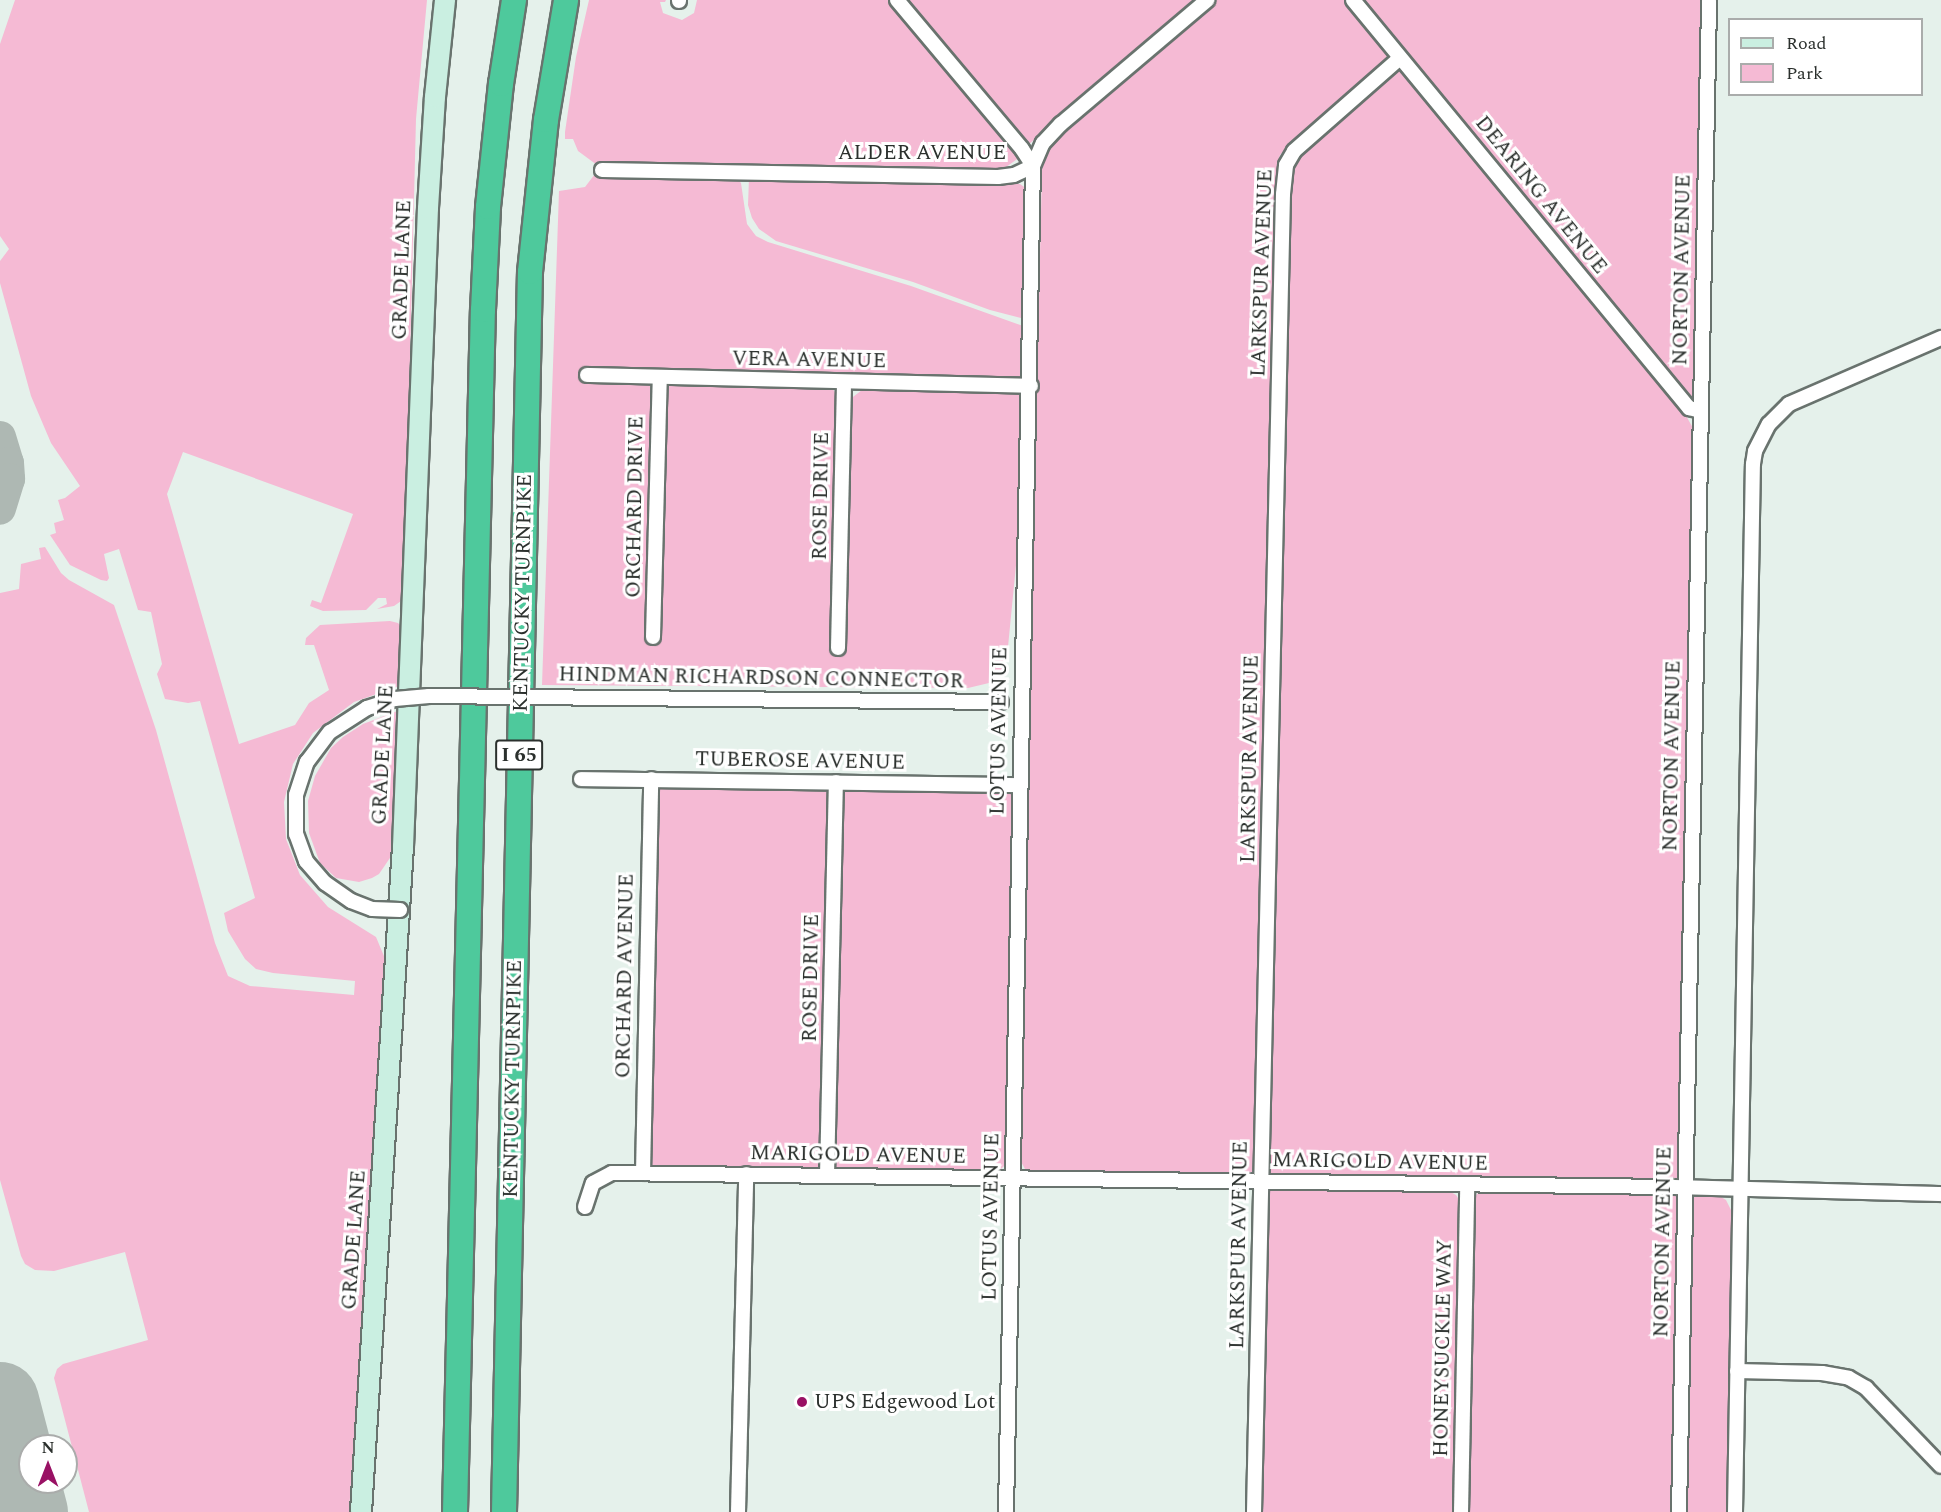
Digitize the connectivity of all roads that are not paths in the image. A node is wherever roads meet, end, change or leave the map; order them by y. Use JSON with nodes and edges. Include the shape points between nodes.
{"nodes":[{"id":1,"x":445,"y":0,"type":"edge"},
{"id":2,"x":514,"y":0,"type":"edge"},
{"id":3,"x":566,"y":0,"type":"edge"},
{"id":4,"x":897,"y":0,"type":"edge"},
{"id":5,"x":1207,"y":0,"type":"edge"},
{"id":6,"x":1353,"y":0,"type":"edge"},
{"id":7,"x":1709,"y":0,"type":"edge"},
{"id":8,"x":1400,"y":58,"type":"junction"},
{"id":9,"x":1033,"y":166,"type":"junction"},
{"id":10,"x":602,"y":170,"type":"dead end"},
{"id":11,"x":1941,"y":338,"type":"edge"},
{"id":12,"x":587,"y":375,"type":"dead end"},
{"id":13,"x":660,"y":378,"type":"junction"},
{"id":14,"x":844,"y":382,"type":"junction"},
{"id":15,"x":1031,"y":386,"type":"junction"},
{"id":16,"x":1700,"y":411,"type":"junction"},
{"id":17,"x":653,"y":637,"type":"dead end"},
{"id":18,"x":838,"y":648,"type":"dead end"},
{"id":19,"x":1021,"y":702,"type":"junction"},
{"id":20,"x":581,"y":779,"type":"dead end"},
{"id":21,"x":651,"y":780,"type":"junction"},
{"id":22,"x":836,"y":782,"type":"junction"},
{"id":23,"x":1019,"y":785,"type":"junction"},
{"id":24,"x":400,"y":910,"type":"junction"},
{"id":25,"x":642,"y":1173,"type":"junction"},
{"id":26,"x":746,"y":1174,"type":"junction"},
{"id":27,"x":828,"y":1175,"type":"junction"},
{"id":28,"x":1013,"y":1177,"type":"junction"},
{"id":29,"x":1262,"y":1181,"type":"junction"},
{"id":30,"x":1467,"y":1185,"type":"junction"},
{"id":31,"x":1685,"y":1188,"type":"junction"},
{"id":32,"x":1739,"y":1190,"type":"junction"},
{"id":33,"x":1941,"y":1194,"type":"edge"},
{"id":34,"x":585,"y":1207,"type":"dead end"},
{"id":35,"x":1737,"y":1371,"type":"junction"},
{"id":36,"x":1941,"y":1466,"type":"edge"},
{"id":37,"x":454,"y":1505,"type":"edge"},
{"id":38,"x":361,"y":1512,"type":"edge"},
{"id":39,"x":504,"y":1512,"type":"edge"},
{"id":40,"x":738,"y":1512,"type":"edge"},
{"id":41,"x":1006,"y":1512,"type":"edge"},
{"id":42,"x":1254,"y":1512,"type":"edge"},
{"id":43,"x":1461,"y":1512,"type":"edge"},
{"id":44,"x":1679,"y":1512,"type":"edge"},
{"id":45,"x":1735,"y":1512,"type":"edge"}],
"edges":[{"from":1,"to":24,"type":"main road","name":"GRADE LANE","via":[[428,207]]},
{"from":2,"to":37,"type":"highway","number":"I 65","via":[[488,207],[483,310]]},
{"from":3,"to":39,"type":"highway","name":"KENTUCKY TURNPIKE","number":"I 65","via":[[546,120],[530,272]]},
{"from":4,"to":9,"type":"street"},
{"from":5,"to":9,"type":"street","name":"ALDER AVENUE","via":[[1061,124],[1043,143]]},
{"from":6,"to":8,"type":"street","name":"DEARING AVENUE"},
{"from":7,"to":16,"type":"street","name":"NORTON AVENUE"},
{"from":8,"to":16,"type":"street","name":"DEARING AVENUE","via":[[1689,408]]},
{"from":8,"to":29,"type":"street","name":"LARKSPUR AVENUE","via":[[1303,141],[1286,165]]},
{"from":9,"to":10,"type":"street","name":"ALDER AVENUE","via":[[998,177]]},
{"from":9,"to":15,"type":"street","name":"LOTUS AVENUE"},
{"from":11,"to":32,"type":"street","via":[[1789,404],[1762,436],[1753,464]]},
{"from":12,"to":13,"type":"street","name":"VERA AVENUE"},
{"from":13,"to":14,"type":"street","name":"VERA AVENUE"},
{"from":13,"to":17,"type":"street","name":"ORCHARD DRIVE"},
{"from":14,"to":15,"type":"street","name":"VERA AVENUE"},
{"from":14,"to":18,"type":"street","name":"ROSE DRIVE"},
{"from":15,"to":19,"type":"street","name":"LOTUS AVENUE"},
{"from":16,"to":31,"type":"street","name":"NORTON AVENUE"},
{"from":19,"to":23,"type":"street","name":"LOTUS AVENUE"},
{"from":19,"to":24,"type":"street","name":"HINDMAN RICHARDSON CONNECTOR","bridge":true,"via":[[429,696],[395,699],[367,708],[337,726],[313,752],[298,784],[295,824],[306,861],[325,883],[351,901],[372,909]]},
{"from":20,"to":21,"type":"street","name":"TUBEROSE AVENUE"},
{"from":21,"to":22,"type":"street","name":"TUBEROSE AVENUE"},
{"from":21,"to":25,"type":"street","name":"ORCHARD AVENUE"},
{"from":22,"to":23,"type":"street","name":"TUBEROSE AVENUE"},
{"from":22,"to":27,"type":"street","name":"ROSE DRIVE"},
{"from":23,"to":28,"type":"street","name":"LOTUS AVENUE"},
{"from":24,"to":38,"type":"main road","name":"GRADE LANE"},
{"from":25,"to":26,"type":"street","name":"MARIGOLD AVENUE"},
{"from":25,"to":34,"type":"street","name":"MARIGOLD AVENUE","via":[[612,1173],[593,1183]]},
{"from":26,"to":27,"type":"street","name":"MARIGOLD AVENUE"},
{"from":26,"to":40,"type":"street"},
{"from":27,"to":28,"type":"street","name":"MARIGOLD AVENUE"},
{"from":28,"to":29,"type":"street","name":"MARIGOLD AVENUE"},
{"from":28,"to":41,"type":"street","name":"LOTUS AVENUE"},
{"from":29,"to":30,"type":"street","name":"MARIGOLD AVENUE"},
{"from":29,"to":42,"type":"street","name":"LARKSPUR AVENUE"},
{"from":30,"to":31,"type":"street","name":"MARIGOLD AVENUE"},
{"from":30,"to":43,"type":"street","name":"HONEYSUCKLE WAY"},
{"from":31,"to":32,"type":"street","name":"MARIGOLD AVENUE"},
{"from":31,"to":44,"type":"street","name":"NORTON AVENUE"},
{"from":32,"to":33,"type":"street","name":"MARIGOLD AVENUE"},
{"from":32,"to":35,"type":"street"},
{"from":35,"to":36,"type":"street","via":[[1822,1373],[1849,1378],[1866,1388]]},
{"from":35,"to":45,"type":"street"}]}
